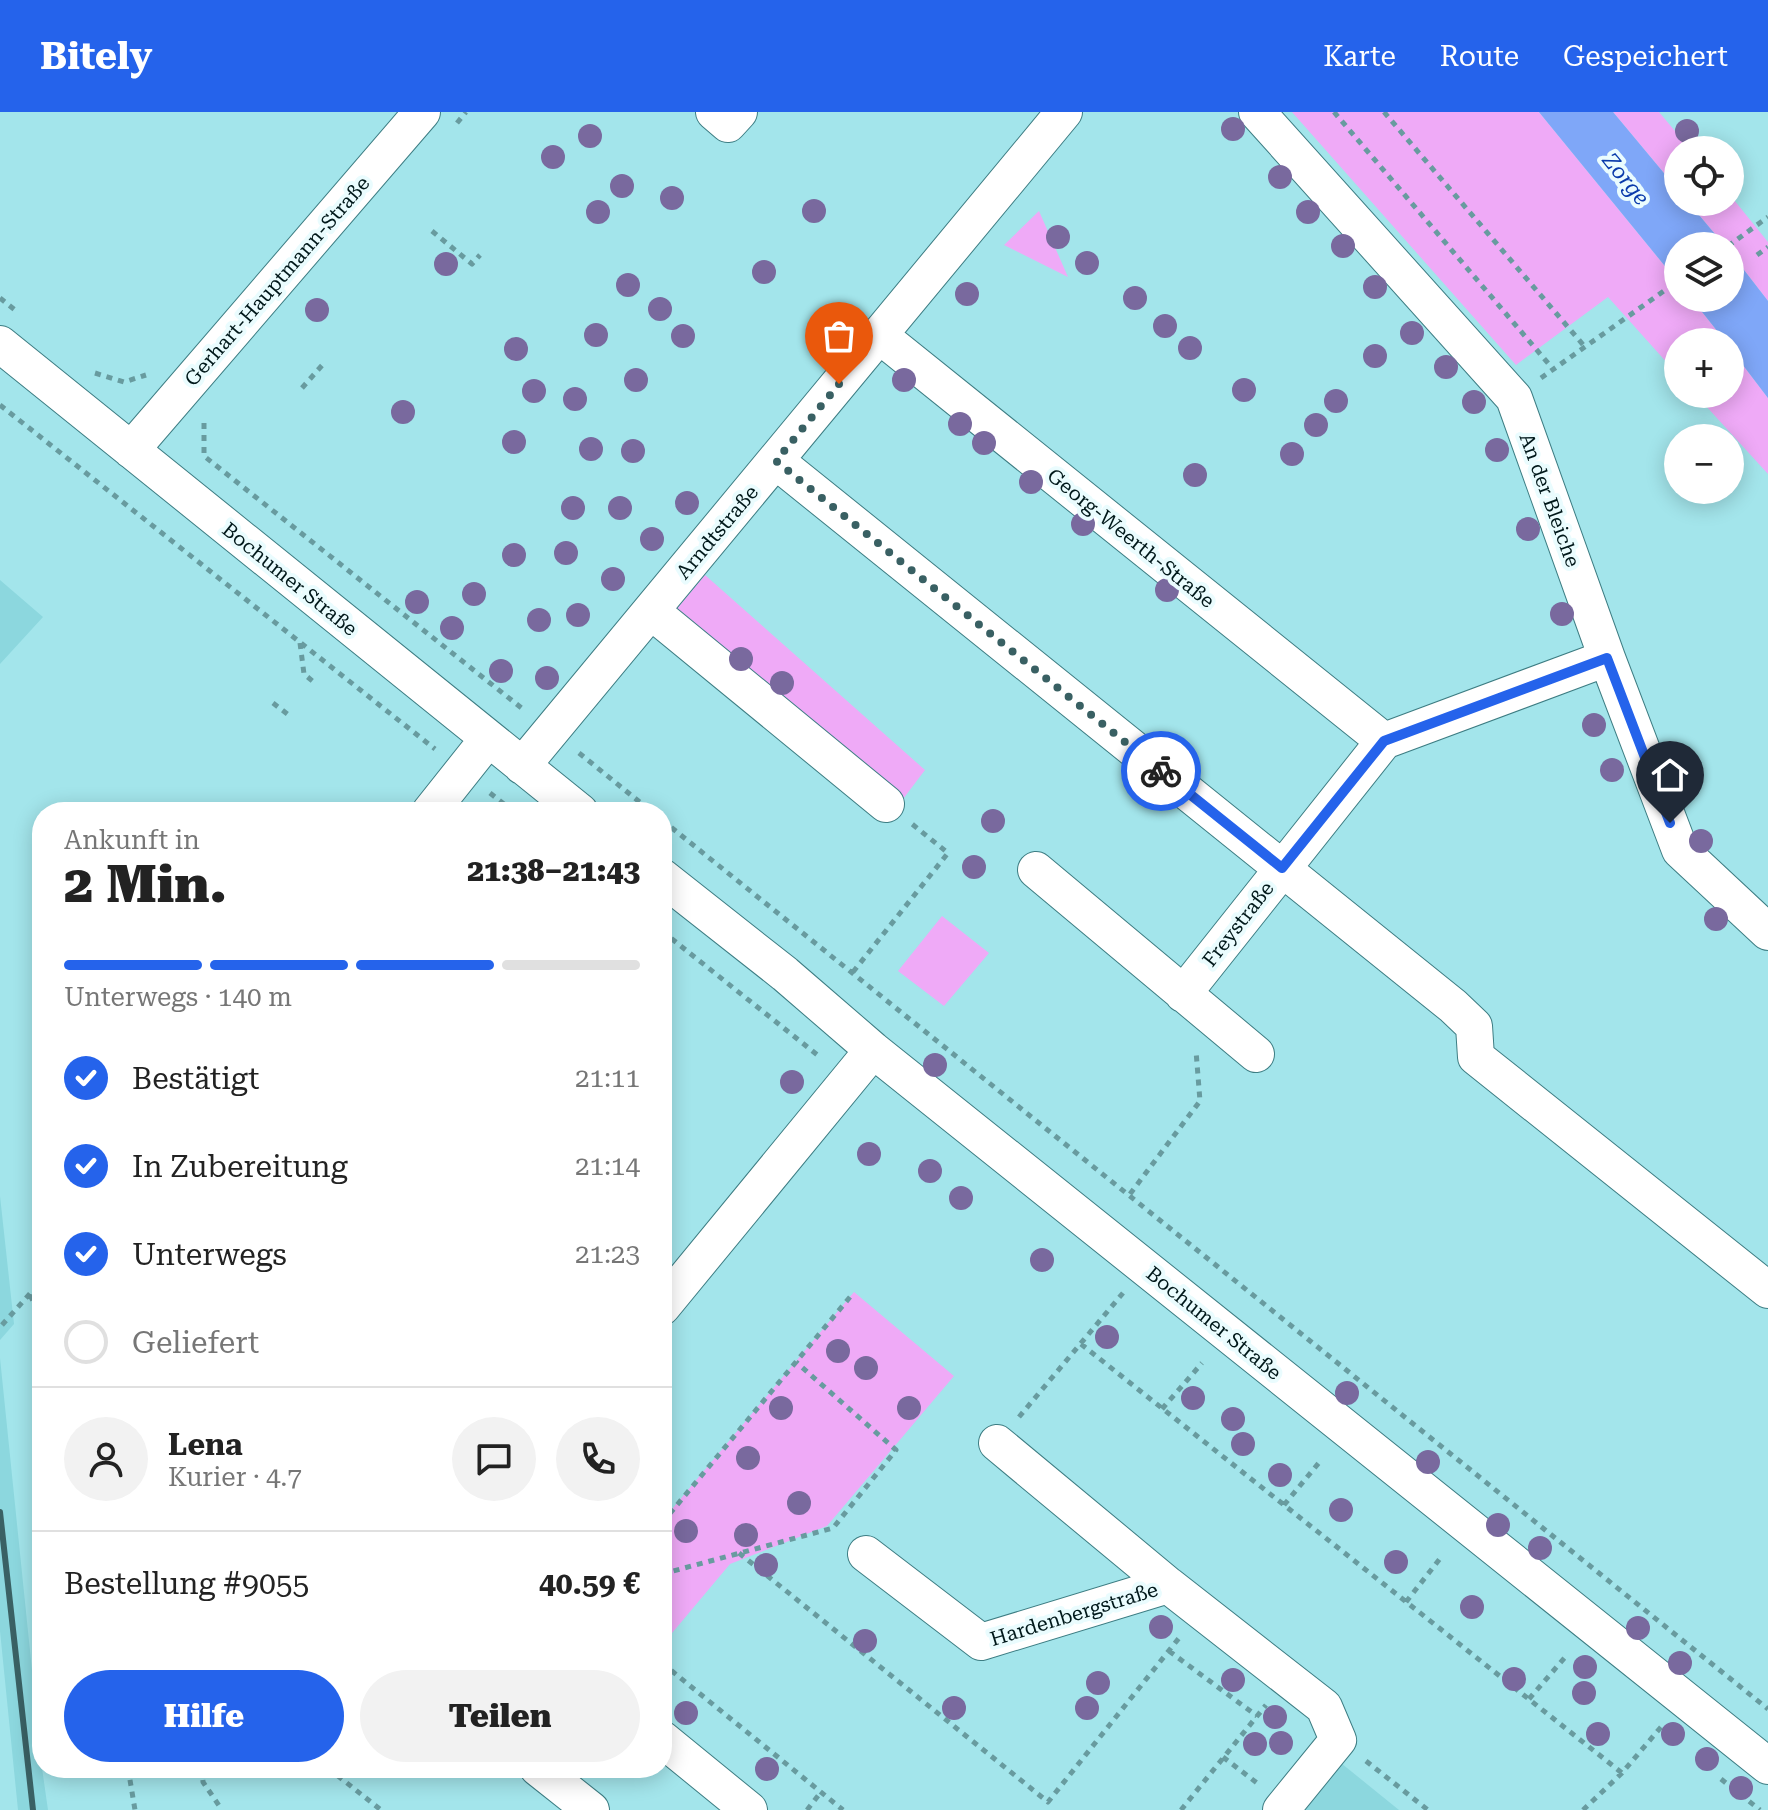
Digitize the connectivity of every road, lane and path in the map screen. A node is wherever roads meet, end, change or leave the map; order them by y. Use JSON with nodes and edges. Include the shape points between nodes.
{"nodes":[{"id":1,"x":422,"y":112,"type":"edge"},
{"id":2,"x":714,"y":112,"type":"edge"},
{"id":3,"x":739,"y":112,"type":"edge"},
{"id":4,"x":1064,"y":112,"type":"edge"},
{"id":5,"x":1257,"y":112,"type":"edge"},
{"id":6,"x":1334,"y":112,"type":"edge"},
{"id":7,"x":1384,"y":112,"type":"edge"},
{"id":8,"x":1768,"y":217,"type":"edge"},
{"id":9,"x":432,"y":231,"type":"dead end"},
{"id":10,"x":1744,"y":235,"type":"edge"},
{"id":11,"x":1768,"y":247,"type":"edge"},
{"id":12,"x":480,"y":255,"type":"dead end"},
{"id":13,"x":1757,"y":255,"type":"dead end"},
{"id":14,"x":1664,"y":291,"type":"edge"},
{"id":15,"x":0,"y":298,"type":"edge"},
{"id":16,"x":24,"y":316,"type":"dead end"},
{"id":17,"x":879,"y":335,"type":"junction"},
{"id":18,"x":0,"y":344,"type":"edge"},
{"id":19,"x":1585,"y":347,"type":"junction"},
{"id":20,"x":325,"y":362,"type":"dead end"},
{"id":21,"x":1553,"y":369,"type":"junction"},
{"id":22,"x":157,"y":372,"type":"dead end"},
{"id":23,"x":94,"y":373,"type":"dead end"},
{"id":24,"x":302,"y":388,"type":"dead end"},
{"id":25,"x":1514,"y":398,"type":"junction"},
{"id":26,"x":0,"y":405,"type":"edge"},
{"id":27,"x":212,"y":411,"type":"dead end"},
{"id":28,"x":131,"y":450,"type":"junction"},
{"id":29,"x":776,"y":461,"type":"junction"},
{"id":30,"x":651,"y":611,"type":"junction"},
{"id":31,"x":299,"y":641,"type":"junction"},
{"id":32,"x":1607,"y":658,"type":"junction"},
{"id":33,"x":316,"y":684,"type":"dead end"},
{"id":34,"x":273,"y":703,"type":"dead end"},
{"id":35,"x":290,"y":716,"type":"dead end"},
{"id":36,"x":551,"y":731,"type":"junction"},
{"id":37,"x":488,"y":739,"type":"junction"},
{"id":38,"x":1384,"y":741,"type":"junction"},
{"id":39,"x":522,"y":766,"type":"junction"},
{"id":40,"x":463,"y":771,"type":"junction"},
{"id":41,"x":438,"y":802,"type":"edge"},
{"id":42,"x":567,"y":802,"type":"edge"},
{"id":43,"x":640,"y":802,"type":"edge"},
{"id":44,"x":886,"y":804,"type":"joint"},
{"id":45,"x":672,"y":828,"type":"edge"},
{"id":46,"x":1282,"y":868,"type":"junction"},
{"id":47,"x":1036,"y":870,"type":"dead end"},
{"id":48,"x":672,"y":885,"type":"edge"},
{"id":49,"x":1768,"y":932,"type":"edge"},
{"id":50,"x":672,"y":939,"type":"edge"},
{"id":51,"x":853,"y":972,"type":"junction"},
{"id":52,"x":1183,"y":994,"type":"junction"},
{"id":53,"x":873,"y":1050,"type":"junction"},
{"id":54,"x":1256,"y":1054,"type":"dead end"},
{"id":55,"x":849,"y":1080,"type":"junction"},
{"id":56,"x":1130,"y":1194,"type":"junction"},
{"id":57,"x":1176,"y":1231,"type":"junction"},
{"id":58,"x":1144,"y":1267,"type":"junction"},
{"id":59,"x":1768,"y":1290,"type":"edge"},
{"id":60,"x":32,"y":1292,"type":"edge"},
{"id":61,"x":30,"y":1294,"type":"junction"},
{"id":62,"x":672,"y":1295,"type":"edge"},
{"id":63,"x":850,"y":1297,"type":"dead end"},
{"id":64,"x":32,"y":1298,"type":"edge"},
{"id":65,"x":2,"y":1325,"type":"dead end"},
{"id":66,"x":1081,"y":1344,"type":"junction"},
{"id":67,"x":796,"y":1362,"type":"junction"},
{"id":68,"x":1202,"y":1363,"type":"dead end"},
{"id":69,"x":1162,"y":1409,"type":"junction"},
{"id":70,"x":997,"y":1443,"type":"joint"},
{"id":71,"x":1322,"y":1459,"type":"dead end"},
{"id":72,"x":1284,"y":1505,"type":"junction"},
{"id":73,"x":672,"y":1511,"type":"edge"},
{"id":74,"x":739,"y":1553,"type":"junction"},
{"id":75,"x":866,"y":1554,"type":"dead end"},
{"id":76,"x":1442,"y":1556,"type":"dead end"},
{"id":77,"x":672,"y":1571,"type":"edge"},
{"id":78,"x":1168,"y":1585,"type":"junction"},
{"id":79,"x":1406,"y":1602,"type":"junction"},
{"id":80,"x":1201,"y":1610,"type":"junction"},
{"id":81,"x":1169,"y":1651,"type":"junction"},
{"id":82,"x":1567,"y":1655,"type":"dead end"},
{"id":83,"x":1714,"y":1665,"type":"junction"},
{"id":84,"x":672,"y":1671,"type":"edge"},
{"id":85,"x":1287,"y":1678,"type":"junction"},
{"id":86,"x":1529,"y":1699,"type":"junction"},
{"id":87,"x":1684,"y":1699,"type":"junction"},
{"id":88,"x":1768,"y":1709,"type":"edge"},
{"id":89,"x":1257,"y":1716,"type":"junction"},
{"id":90,"x":1338,"y":1740,"type":"junction"},
{"id":91,"x":672,"y":1747,"type":"edge"},
{"id":92,"x":1768,"y":1766,"type":"edge"},
{"id":93,"x":1622,"y":1773,"type":"junction"},
{"id":94,"x":130,"y":1778,"type":"edge"},
{"id":95,"x":203,"y":1778,"type":"edge"},
{"id":96,"x":341,"y":1778,"type":"edge"},
{"id":97,"x":551,"y":1778,"type":"edge"},
{"id":98,"x":821,"y":1792,"type":"junction"},
{"id":99,"x":135,"y":1810,"type":"edge"},
{"id":100,"x":222,"y":1810,"type":"edge"},
{"id":101,"x":381,"y":1810,"type":"edge"},
{"id":102,"x":591,"y":1810,"type":"edge"},
{"id":103,"x":749,"y":1810,"type":"edge"},
{"id":104,"x":807,"y":1810,"type":"edge"},
{"id":105,"x":843,"y":1810,"type":"edge"},
{"id":106,"x":1181,"y":1810,"type":"edge"},
{"id":107,"x":1281,"y":1810,"type":"edge"},
{"id":108,"x":1428,"y":1810,"type":"edge"},
{"id":109,"x":1583,"y":1810,"type":"edge"}],
"edges":[{"from":1,"to":28,"type":"street","name":"Gerhart-Hauptmann-Straße"},
{"from":2,"to":3,"type":"street","via":[[728,124]]},
{"from":4,"to":17,"type":"street","name":"Arndtstraße"},
{"from":5,"to":25,"type":"street","name":"An der Bleiche"},
{"from":6,"to":21,"type":"path"},
{"from":7,"to":19,"type":"path"},
{"from":8,"to":10,"type":"path"},
{"from":9,"to":12,"type":"path","via":[[472,264]]},
{"from":11,"to":13,"type":"path"},
{"from":14,"to":19,"type":"path"},
{"from":15,"to":16,"type":"path"},
{"from":17,"to":29,"type":"street","name":"Arndtstraße"},
{"from":17,"to":38,"type":"street","name":"Georg-Weerth-Straße"},
{"from":18,"to":28,"type":"street","name":"Bochumer Straße"},
{"from":19,"to":21,"type":"path"},
{"from":20,"to":24,"type":"path"},
{"from":21,"to":25,"type":"path"},
{"from":22,"to":23,"type":"path","via":[[124,382]]},
{"from":25,"to":32,"type":"street","name":"An der Bleiche"},
{"from":26,"to":31,"type":"path"},
{"from":27,"to":36,"type":"path","via":[[203,424],[204,456]]},
{"from":28,"to":37,"type":"street","name":"Bochumer Straße"},
{"from":29,"to":30,"type":"street","name":"Arndtstraße"},
{"from":29,"to":46,"type":"street"},
{"from":30,"to":36,"type":"street","name":"Arndtstraße"},
{"from":30,"to":44,"type":"street"},
{"from":31,"to":33,"type":"path","via":[[304,674]]},
{"from":31,"to":40,"type":"path"},
{"from":32,"to":38,"type":"street"},
{"from":32,"to":49,"type":"street","name":"An der Bleiche","via":[[1680,850]]},
{"from":34,"to":35,"type":"path"},
{"from":36,"to":39,"type":"street","name":"Arndtstraße"},
{"from":36,"to":43,"type":"path"},
{"from":37,"to":39,"type":"street","name":"Bochumer Straße"},
{"from":37,"to":40,"type":"street"},
{"from":38,"to":46,"type":"street","name":"Freystraße"},
{"from":39,"to":42,"type":"street","name":"Bochumer Straße"},
{"from":40,"to":41,"type":"street"},
{"from":44,"to":51,"type":"path","via":[[948,853]]},
{"from":45,"to":51,"type":"path"},
{"from":46,"to":52,"type":"street","name":"Freystraße"},
{"from":46,"to":59,"type":"street","via":[[1474,1026],[1476,1057]]},
{"from":47,"to":52,"type":"street"},
{"from":48,"to":53,"type":"street","name":"Bochumer Straße"},
{"from":50,"to":55,"type":"path"},
{"from":51,"to":56,"type":"path"},
{"from":52,"to":54,"type":"street"},
{"from":52,"to":56,"type":"path","via":[[1193,1026],[1200,1101]]},
{"from":53,"to":55,"type":"street"},
{"from":53,"to":58,"type":"street","name":"Bochumer Straße"},
{"from":55,"to":62,"type":"street"},
{"from":56,"to":57,"type":"path"},
{"from":57,"to":58,"type":"path"},
{"from":57,"to":83,"type":"path"},
{"from":58,"to":66,"type":"path"},
{"from":58,"to":87,"type":"street","name":"Bochumer Straße"},
{"from":60,"to":61,"type":"path"},
{"from":61,"to":64,"type":"path"},
{"from":61,"to":65,"type":"path"},
{"from":63,"to":67,"type":"path"},
{"from":66,"to":69,"type":"path"},
{"from":66,"to":70,"type":"path"},
{"from":67,"to":73,"type":"path"},
{"from":67,"to":74,"type":"path","via":[[896,1450],[833,1528]]},
{"from":68,"to":69,"type":"path"},
{"from":69,"to":72,"type":"path"},
{"from":70,"to":78,"type":"street","name":"Hardenbergstraße"},
{"from":71,"to":72,"type":"path"},
{"from":72,"to":79,"type":"path"},
{"from":74,"to":77,"type":"path"},
{"from":74,"to":81,"type":"path","via":[[1048,1802]]},
{"from":75,"to":78,"type":"street","name":"Hardenbergstraße","via":[[981,1642]]},
{"from":76,"to":79,"type":"path"},
{"from":78,"to":80,"type":"street","name":"Hardenbergstraße"},
{"from":79,"to":86,"type":"path"},
{"from":80,"to":81,"type":"path"},
{"from":80,"to":85,"type":"street","name":"Hardenbergstraße"},
{"from":81,"to":89,"type":"path"},
{"from":82,"to":86,"type":"path"},
{"from":83,"to":87,"type":"path"},
{"from":83,"to":88,"type":"path"},
{"from":84,"to":98,"type":"path"},
{"from":85,"to":89,"type":"path"},
{"from":85,"to":90,"type":"street","name":"Hardenbergstraße","via":[[1324,1707]]},
{"from":86,"to":93,"type":"path"},
{"from":87,"to":92,"type":"street","name":"Bochumer Straße"},
{"from":87,"to":93,"type":"path"},
{"from":89,"to":106,"type":"path"},
{"from":90,"to":107,"type":"street"},
{"from":90,"to":108,"type":"path"},
{"from":91,"to":103,"type":"street"},
{"from":93,"to":109,"type":"path"},
{"from":94,"to":99,"type":"path"},
{"from":95,"to":100,"type":"path"},
{"from":96,"to":101,"type":"path"},
{"from":97,"to":102,"type":"street"},
{"from":98,"to":104,"type":"path"},
{"from":98,"to":105,"type":"path"}]}
